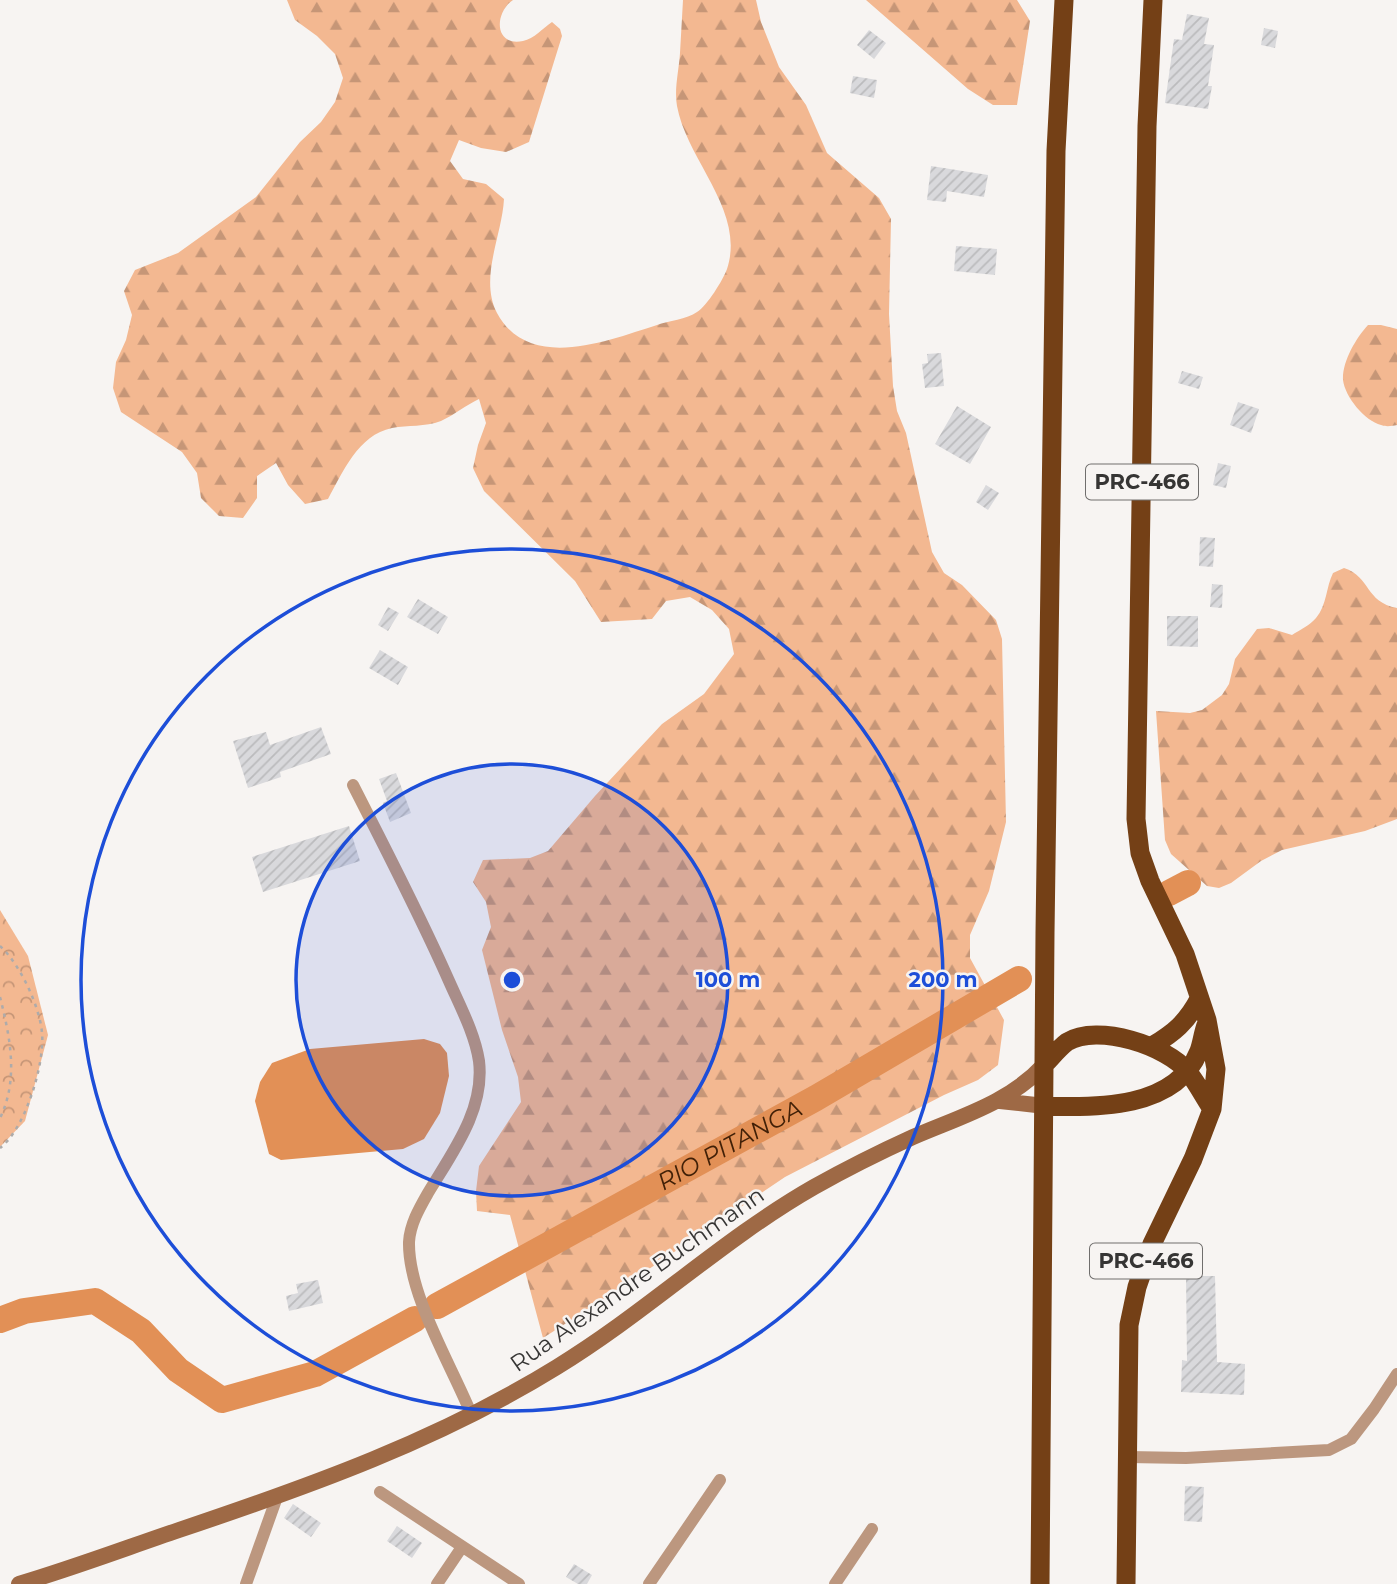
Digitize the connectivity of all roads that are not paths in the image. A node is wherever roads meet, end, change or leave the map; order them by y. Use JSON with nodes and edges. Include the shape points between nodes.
{"nodes":[{"id":1,"x":1064,"y":0,"type":"edge"},
{"id":2,"x":1153,"y":0,"type":"edge"},
{"id":3,"x":353,"y":785,"type":"dead end"},
{"id":4,"x":1199,"y":999,"type":"junction"},
{"id":5,"x":1207,"y":1020,"type":"junction"},
{"id":6,"x":1152,"y":1046,"type":"junction"},
{"id":7,"x":1044,"y":1065,"type":"junction"},
{"id":8,"x":1187,"y":1071,"type":"junction"},
{"id":9,"x":1000,"y":1101,"type":"junction"},
{"id":10,"x":1045,"y":1106,"type":"junction"},
{"id":11,"x":1212,"y":1109,"type":"junction"},
{"id":12,"x":1397,"y":1374,"type":"edge"},
{"id":13,"x":472,"y":1416,"type":"junction"},
{"id":14,"x":1128,"y":1457,"type":"junction"},
{"id":15,"x":720,"y":1480,"type":"dead end"},
{"id":16,"x":380,"y":1492,"type":"dead end"},
{"id":17,"x":277,"y":1497,"type":"junction"},
{"id":18,"x":872,"y":1529,"type":"dead end"},
{"id":19,"x":462,"y":1547,"type":"junction"},
{"id":20,"x":35,"y":1582,"type":"edge"},
{"id":21,"x":246,"y":1584,"type":"edge"},
{"id":22,"x":437,"y":1584,"type":"edge"},
{"id":23,"x":519,"y":1584,"type":"edge"},
{"id":24,"x":649,"y":1584,"type":"edge"},
{"id":25,"x":835,"y":1584,"type":"edge"},
{"id":26,"x":1040,"y":1584,"type":"edge"},
{"id":27,"x":1126,"y":1584,"type":"edge"}],
"edges":[{"from":1,"to":7,"type":"highway","via":[[1056,151]]},
{"from":2,"to":4,"type":"highway","number":"PRC-466","via":[[1136,819],[1140,853],[1185,954]]},
{"from":3,"to":13,"type":"street","via":[[440,961],[478,1060],[479,1088],[472,1115],[417,1212],[409,1238],[421,1300]]},
{"from":4,"to":5,"type":"highway","number":"PRC-466"},
{"from":4,"to":6,"type":"highway","via":[[1189,1019]]},
{"from":5,"to":8,"type":"highway","via":[[1199,1052]]},
{"from":5,"to":11,"type":"highway","number":"PRC-466","via":[[1216,1069]]},
{"from":6,"to":7,"type":"highway","via":[[1093,1036],[1069,1041]]},
{"from":6,"to":8,"type":"highway"},
{"from":7,"to":9,"type":"main road","name":"Rua Alexandre Buchmann"},
{"from":7,"to":10,"type":"highway"},
{"from":8,"to":10,"type":"highway","via":[[1169,1087],[1146,1097],[1095,1108]]},
{"from":8,"to":11,"type":"highway"},
{"from":9,"to":10,"type":"main road","name":"Rua Alexandre Buchmann"},
{"from":9,"to":13,"type":"main road","name":"Rua Alexandre Buchmann","via":[[909,1139],[765,1216],[559,1366]]},
{"from":10,"to":26,"type":"highway"},
{"from":11,"to":14,"type":"highway","number":"PRC-466","via":[[1137,1286],[1129,1325]]},
{"from":12,"to":14,"type":"street","via":[[1351,1439],[1329,1450]]},
{"from":13,"to":17,"type":"main road","name":"Rua Alexandre Buchmann"},
{"from":14,"to":27,"type":"highway","number":"PRC-466"},
{"from":15,"to":24,"type":"street"},
{"from":16,"to":19,"type":"street"},
{"from":17,"to":20,"type":"main road","name":"Rua Alexandre Buchmann"},
{"from":17,"to":21,"type":"street"},
{"from":18,"to":25,"type":"street"},
{"from":19,"to":22,"type":"street"},
{"from":19,"to":23,"type":"street"}]}
